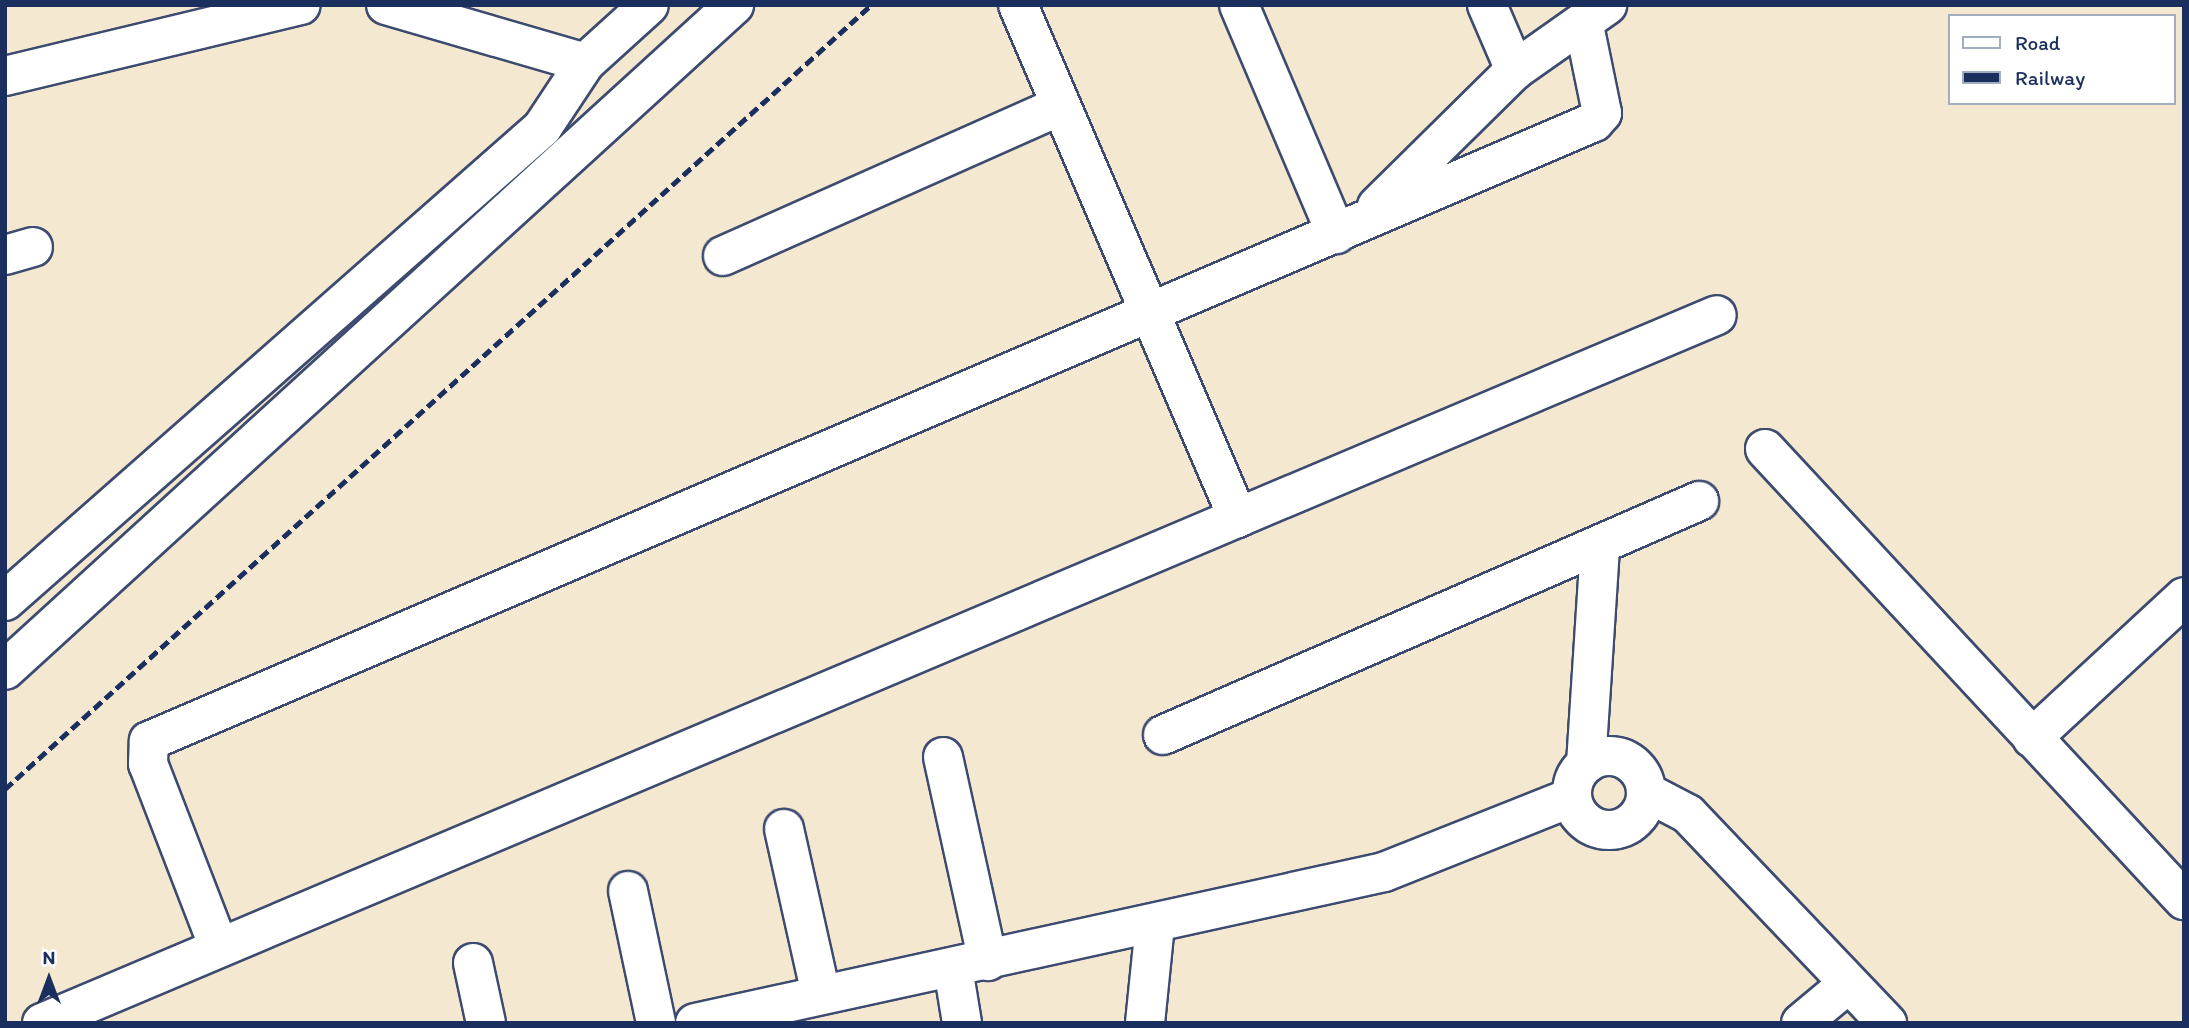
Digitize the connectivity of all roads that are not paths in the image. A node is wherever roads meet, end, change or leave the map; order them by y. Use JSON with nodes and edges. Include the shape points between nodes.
{"nodes":[{"id":1,"x":301,"y":5,"type":"edge"},
{"id":2,"x":386,"y":5,"type":"edge"},
{"id":3,"x":649,"y":5,"type":"edge"},
{"id":4,"x":734,"y":5,"type":"edge"},
{"id":5,"x":1018,"y":5,"type":"edge"},
{"id":6,"x":1239,"y":5,"type":"edge"},
{"id":7,"x":1487,"y":5,"type":"edge"},
{"id":8,"x":1595,"y":15,"type":"edge"},
{"id":9,"x":585,"y":63,"type":"junction"},
{"id":10,"x":1515,"y":70,"type":"junction"},
{"id":11,"x":5,"y":76,"type":"edge"},
{"id":12,"x":1057,"y":107,"type":"junction"},
{"id":13,"x":1347,"y":229,"type":"junction"},
{"id":14,"x":723,"y":256,"type":"dead end"},
{"id":15,"x":1150,"y":314,"type":"junction"},
{"id":16,"x":1717,"y":315,"type":"dead end"},
{"id":17,"x":1765,"y":449,"type":"dead end"},
{"id":18,"x":1699,"y":501,"type":"dead end"},
{"id":19,"x":1238,"y":518,"type":"junction"},
{"id":20,"x":1600,"y":545,"type":"junction"},
{"id":21,"x":2184,"y":597,"type":"edge"},
{"id":22,"x":5,"y":601,"type":"edge"},
{"id":23,"x":5,"y":670,"type":"edge"},
{"id":24,"x":1163,"y":735,"type":"dead end"},
{"id":25,"x":2032,"y":738,"type":"junction"},
{"id":26,"x":943,"y":757,"type":"dead end"},
{"id":27,"x":1579,"y":780,"type":"junction"},
{"id":28,"x":1646,"y":792,"type":"junction"},
{"id":29,"x":784,"y":828,"type":"dead end"},
{"id":30,"x":628,"y":891,"type":"dead end"},
{"id":31,"x":2184,"y":900,"type":"edge"},
{"id":32,"x":1155,"y":924,"type":"junction"},
{"id":33,"x":218,"y":945,"type":"junction"},
{"id":34,"x":473,"y":963,"type":"dead end"},
{"id":35,"x":970,"y":965,"type":"junction"},
{"id":36,"x":1849,"y":983,"type":"junction"},
{"id":37,"x":821,"y":995,"type":"junction"},
{"id":38,"x":716,"y":1020,"type":"edge"},
{"id":39,"x":42,"y":1023,"type":"edge"},
{"id":40,"x":486,"y":1023,"type":"edge"},
{"id":41,"x":656,"y":1023,"type":"edge"},
{"id":42,"x":962,"y":1023,"type":"edge"},
{"id":43,"x":1145,"y":1023,"type":"edge"},
{"id":44,"x":1801,"y":1023,"type":"edge"},
{"id":45,"x":1887,"y":1023,"type":"edge"}],
"edges":[{"from":1,"to":11,"type":"street"},
{"from":2,"to":9,"type":"street"},
{"from":3,"to":9,"type":"street"},
{"from":4,"to":23,"type":"street"},
{"from":5,"to":12,"type":"street"},
{"from":6,"to":13,"type":"street"},
{"from":7,"to":10,"type":"street"},
{"from":8,"to":10,"type":"street"},
{"from":8,"to":13,"type":"street","via":[[1602,113],[1594,122]]},
{"from":9,"to":22,"type":"street","via":[[542,128]]},
{"from":10,"to":13,"type":"street"},
{"from":12,"to":14,"type":"street"},
{"from":12,"to":15,"type":"street"},
{"from":13,"to":15,"type":"street"},
{"from":15,"to":19,"type":"street"},
{"from":15,"to":33,"type":"street","via":[[149,741],[148,764]]},
{"from":16,"to":19,"type":"street"},
{"from":17,"to":25,"type":"street"},
{"from":18,"to":20,"type":"street"},
{"from":19,"to":33,"type":"street"},
{"from":20,"to":24,"type":"street"},
{"from":20,"to":27,"type":"street"},
{"from":21,"to":25,"type":"street"},
{"from":25,"to":31,"type":"street"},
{"from":26,"to":35,"type":"street"},
{"from":27,"to":28,"type":"street","via":[[1601,757],[1624,761],[1642,777]]},
{"from":27,"to":28,"type":"street","via":[[1584,820],[1608,830],[1633,821]]},
{"from":27,"to":32,"type":"street","via":[[1417,862]]},
{"from":28,"to":36,"type":"street","via":[[1688,814]]},
{"from":29,"to":37,"type":"street"},
{"from":30,"to":41,"type":"street"},
{"from":32,"to":35,"type":"street"},
{"from":32,"to":43,"type":"street"},
{"from":33,"to":39,"type":"street"},
{"from":34,"to":40,"type":"street"},
{"from":35,"to":37,"type":"street"},
{"from":35,"to":42,"type":"street"},
{"from":36,"to":44,"type":"street"},
{"from":36,"to":45,"type":"street"},
{"from":37,"to":38,"type":"street"}]}
